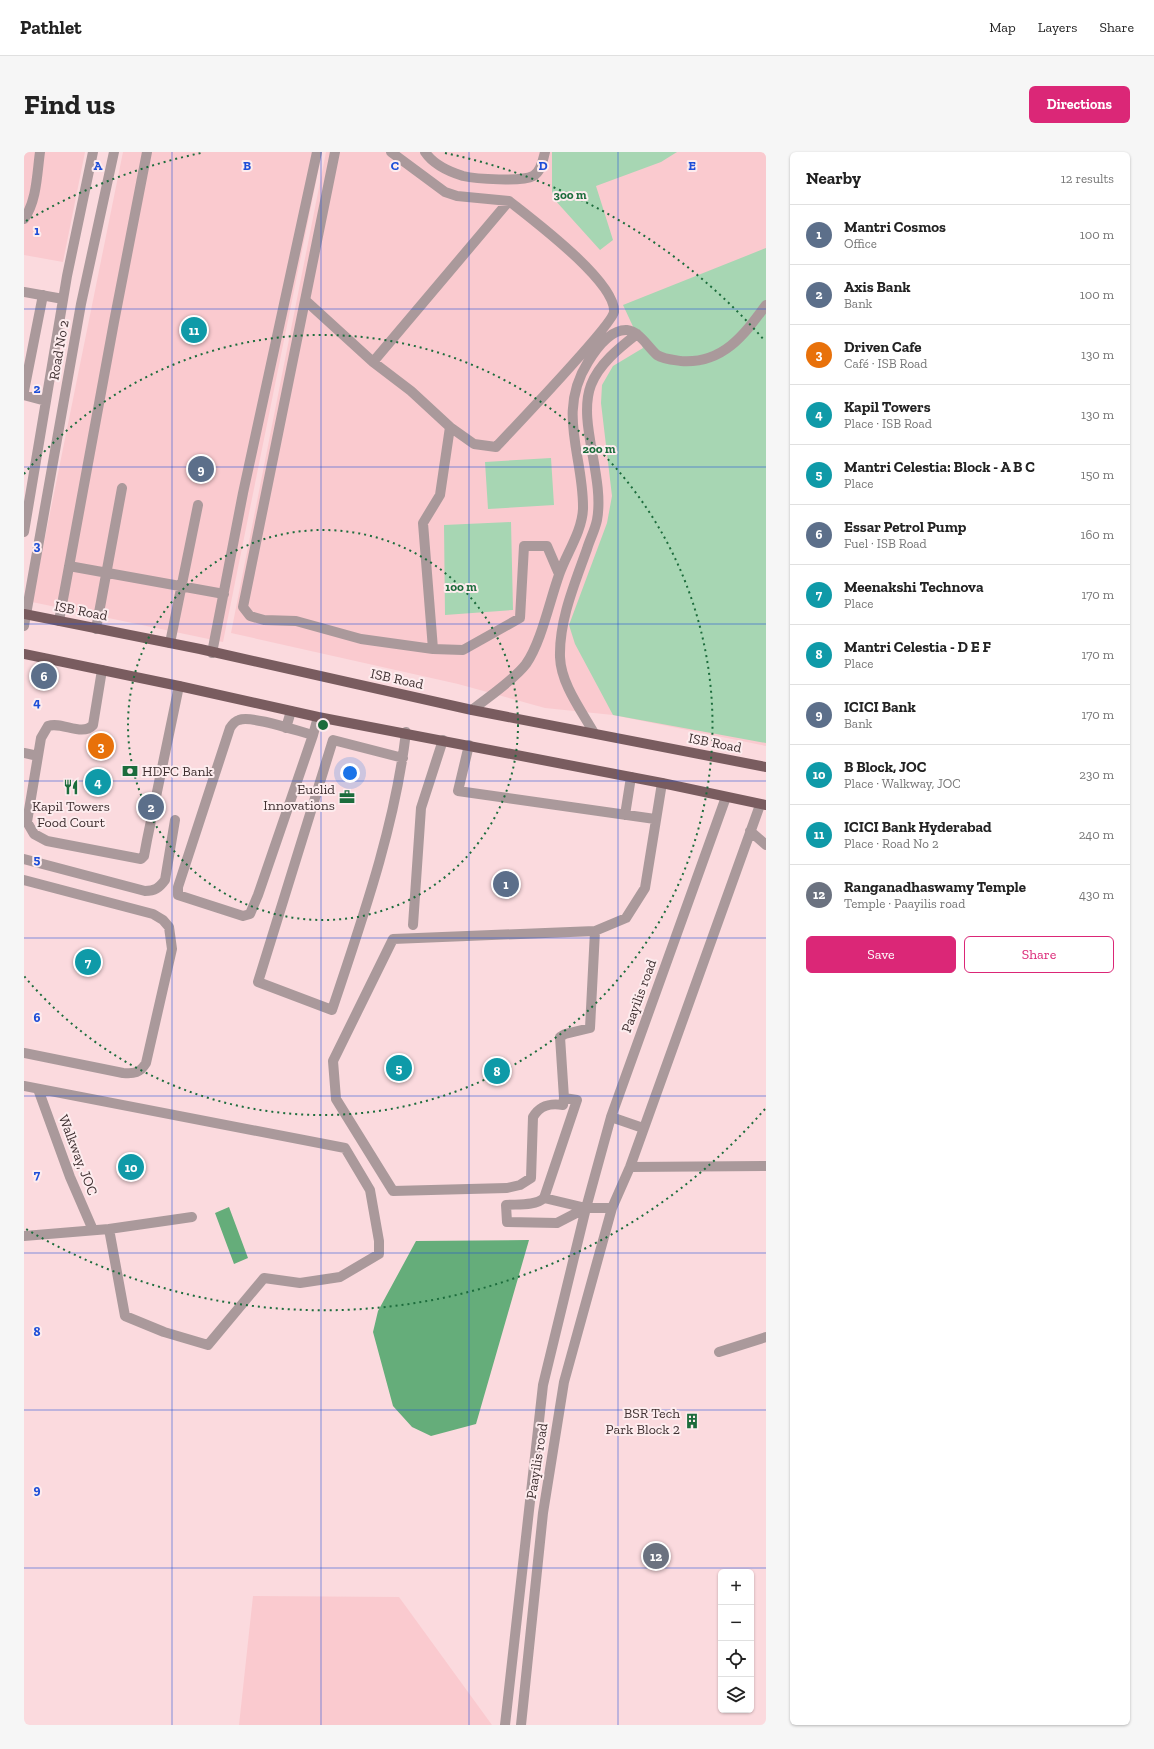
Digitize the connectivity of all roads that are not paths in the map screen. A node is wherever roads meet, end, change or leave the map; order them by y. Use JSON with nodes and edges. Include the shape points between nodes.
{"nodes":[{"id":1,"x":40,"y":152,"type":"edge"},
{"id":2,"x":92,"y":152,"type":"edge"},
{"id":3,"x":114,"y":152,"type":"edge"},
{"id":4,"x":147,"y":152,"type":"edge"},
{"id":5,"x":317,"y":152,"type":"edge"},
{"id":6,"x":335,"y":152,"type":"edge"},
{"id":7,"x":391,"y":152,"type":"edge"},
{"id":8,"x":425,"y":152,"type":"edge"},
{"id":9,"x":545,"y":152,"type":"edge"},
{"id":10,"x":509,"y":202,"type":"junction"},
{"id":11,"x":24,"y":219,"type":"edge"},
{"id":12,"x":24,"y":292,"type":"edge"},
{"id":13,"x":43,"y":295,"type":"junction"},
{"id":14,"x":63,"y":299,"type":"junction"},
{"id":15,"x":305,"y":300,"type":"junction"},
{"id":16,"x":766,"y":305,"type":"edge"},
{"id":17,"x":637,"y":334,"type":"junction"},
{"id":18,"x":373,"y":362,"type":"junction"},
{"id":19,"x":24,"y":391,"type":"edge"},
{"id":20,"x":24,"y":395,"type":"edge"},
{"id":21,"x":46,"y":401,"type":"junction"},
{"id":22,"x":450,"y":427,"type":"junction"},
{"id":23,"x":122,"y":488,"type":"dead end"},
{"id":24,"x":198,"y":505,"type":"dead end"},
{"id":25,"x":24,"y":532,"type":"edge"},
{"id":26,"x":69,"y":566,"type":"junction"},
{"id":27,"x":106,"y":573,"type":"junction"},
{"id":28,"x":559,"y":574,"type":"junction"},
{"id":29,"x":181,"y":586,"type":"junction"},
{"id":30,"x":224,"y":594,"type":"junction"},
{"id":31,"x":25,"y":614,"type":"edge"},
{"id":32,"x":59,"y":621,"type":"junction"},
{"id":33,"x":24,"y":626,"type":"edge"},
{"id":34,"x":96,"y":629,"type":"junction"},
{"id":35,"x":170,"y":643,"type":"junction"},
{"id":36,"x":433,"y":649,"type":"junction"},
{"id":37,"x":212,"y":653,"type":"junction"},
{"id":38,"x":24,"y":654,"type":"edge"},
{"id":39,"x":102,"y":670,"type":"junction"},
{"id":40,"x":179,"y":686,"type":"junction"},
{"id":41,"x":472,"y":710,"type":"junction"},
{"id":42,"x":291,"y":711,"type":"junction"},
{"id":43,"x":318,"y":717,"type":"junction"},
{"id":44,"x":286,"y":728,"type":"junction"},
{"id":45,"x":406,"y":732,"type":"junction"},
{"id":46,"x":594,"y":733,"type":"junction"},
{"id":47,"x":313,"y":735,"type":"junction"},
{"id":48,"x":443,"y":740,"type":"junction"},
{"id":49,"x":469,"y":746,"type":"junction"},
{"id":50,"x":24,"y":753,"type":"edge"},
{"id":51,"x":38,"y":756,"type":"junction"},
{"id":52,"x":403,"y":758,"type":"junction"},
{"id":53,"x":766,"y":767,"type":"edge"},
{"id":54,"x":631,"y":777,"type":"junction"},
{"id":55,"x":662,"y":782,"type":"junction"},
{"id":56,"x":726,"y":797,"type":"junction"},
{"id":57,"x":27,"y":802,"type":"edge"},
{"id":58,"x":763,"y":805,"type":"edge"},
{"id":59,"x":625,"y":815,"type":"junction"},
{"id":60,"x":655,"y":819,"type":"junction"},
{"id":61,"x":175,"y":820,"type":"dead end"},
{"id":62,"x":750,"y":831,"type":"junction"},
{"id":63,"x":766,"y":845,"type":"edge"},
{"id":64,"x":24,"y":859,"type":"edge"},
{"id":65,"x":24,"y":880,"type":"edge"},
{"id":66,"x":413,"y":926,"type":"dead end"},
{"id":67,"x":596,"y":931,"type":"junction"},
{"id":68,"x":24,"y":1053,"type":"edge"},
{"id":69,"x":24,"y":1086,"type":"edge"},
{"id":70,"x":38,"y":1089,"type":"junction"},
{"id":71,"x":564,"y":1098,"type":"junction"},
{"id":72,"x":610,"y":1117,"type":"junction"},
{"id":73,"x":643,"y":1128,"type":"junction"},
{"id":74,"x":766,"y":1166,"type":"edge"},
{"id":75,"x":630,"y":1167,"type":"junction"},
{"id":76,"x":544,"y":1198,"type":"junction"},
{"id":77,"x":586,"y":1208,"type":"junction"},
{"id":78,"x":612,"y":1208,"type":"junction"},
{"id":79,"x":192,"y":1217,"type":"dead end"},
{"id":80,"x":109,"y":1229,"type":"junction"},
{"id":81,"x":93,"y":1230,"type":"junction"},
{"id":82,"x":24,"y":1236,"type":"edge"},
{"id":83,"x":766,"y":1337,"type":"edge"},
{"id":84,"x":719,"y":1352,"type":"dead end"},
{"id":85,"x":505,"y":1725,"type":"edge"},
{"id":86,"x":521,"y":1725,"type":"edge"}],
"edges":[{"from":1,"to":11,"type":"street","via":[[34,196]]},
{"from":2,"to":14,"type":"street","name":"Road No 2"},
{"from":3,"to":31,"type":"street","name":"Road No 2","via":[[81,304]]},
{"from":4,"to":26,"type":"street"},
{"from":5,"to":30,"type":"street"},
{"from":6,"to":15,"type":"street"},
{"from":7,"to":10,"type":"street","via":[[445,192],[457,196]]},
{"from":8,"to":9,"type":"street","via":[[442,167],[464,176],[520,180],[535,176],[541,167]]},
{"from":10,"to":18,"type":"street"},
{"from":10,"to":22,"type":"street","via":[[560,242],[602,283],[614,312],[573,364],[496,447],[474,444]]},
{"from":12,"to":13,"type":"street"},
{"from":13,"to":14,"type":"street"},
{"from":13,"to":19,"type":"street"},
{"from":14,"to":21,"type":"street","name":"Road No 2"},
{"from":15,"to":18,"type":"street"},
{"from":15,"to":36,"type":"street","via":[[243,607],[250,616],[264,620],[296,621],[361,639]]},
{"from":16,"to":17,"type":"street","via":[[732,346],[713,357],[691,362],[658,356]]},
{"from":17,"to":28,"type":"street","via":[[628,330],[619,331],[608,337],[588,362],[575,390],[572,415],[583,510]]},
{"from":17,"to":46,"type":"street","via":[[599,370],[590,386],[587,404],[597,474],[596,520],[561,630],[560,658],[564,677]]},
{"from":18,"to":22,"type":"street","via":[[411,391]]},
{"from":20,"to":21,"type":"street"},
{"from":21,"to":25,"type":"street","name":"Road No 2"},
{"from":22,"to":36,"type":"street","via":[[440,495],[423,523]]},
{"from":23,"to":27,"type":"street"},
{"from":24,"to":29,"type":"street"},
{"from":26,"to":27,"type":"street"},
{"from":26,"to":32,"type":"street"},
{"from":27,"to":29,"type":"street"},
{"from":27,"to":34,"type":"street"},
{"from":28,"to":36,"type":"street","via":[[547,546],[524,546],[520,618],[463,650]]},
{"from":28,"to":41,"type":"street","via":[[543,625],[525,666]]},
{"from":29,"to":30,"type":"street"},
{"from":29,"to":35,"type":"street"},
{"from":30,"to":37,"type":"street"},
{"from":31,"to":32,"type":"main road","name":"ISB Road"},
{"from":31,"to":33,"type":"street","name":"Road No 2"},
{"from":32,"to":34,"type":"main road","name":"ISB Road"},
{"from":34,"to":35,"type":"main road","name":"ISB Road"},
{"from":35,"to":37,"type":"main road","name":"ISB Road"},
{"from":37,"to":41,"type":"main road","name":"ISB Road"},
{"from":38,"to":39,"type":"main road"},
{"from":39,"to":40,"type":"main road"},
{"from":39,"to":51,"type":"street","via":[[93,725],[90,729],[84,730],[55,723],[48,726],[41,738]]},
{"from":40,"to":42,"type":"main road"},
{"from":40,"to":57,"type":"street","via":[[144,856],[141,859],[39,838],[27,822]]},
{"from":41,"to":46,"type":"main road","name":"ISB Road"},
{"from":42,"to":43,"type":"main road"},
{"from":42,"to":44,"type":"street"},
{"from":43,"to":45,"type":"main road"},
{"from":43,"to":47,"type":"street"},
{"from":44,"to":47,"type":"street"},
{"from":44,"to":47,"type":"street","via":[[244,719],[237,721],[230,728],[178,887],[178,895],[182,898],[243,916],[250,914]]},
{"from":45,"to":48,"type":"main road"},
{"from":45,"to":52,"type":"street"},
{"from":46,"to":53,"type":"main road","name":"ISB Road"},
{"from":48,"to":49,"type":"main road"},
{"from":48,"to":66,"type":"street","via":[[421,808]]},
{"from":49,"to":54,"type":"main road"},
{"from":49,"to":59,"type":"street","via":[[458,791]]},
{"from":50,"to":51,"type":"street"},
{"from":51,"to":57,"type":"street"},
{"from":52,"to":52,"type":"street","via":[[374,876],[332,1010],[258,982],[333,740]]},
{"from":54,"to":55,"type":"main road"},
{"from":54,"to":59,"type":"street"},
{"from":55,"to":56,"type":"main road"},
{"from":55,"to":60,"type":"street"},
{"from":56,"to":58,"type":"main road"},
{"from":56,"to":72,"type":"street","name":"Paayilis road"},
{"from":58,"to":62,"type":"street","name":"Paayilis road"},
{"from":59,"to":60,"type":"street"},
{"from":60,"to":67,"type":"street","via":[[645,888],[626,918]]},
{"from":61,"to":64,"type":"street","via":[[165,880],[153,891]]},
{"from":62,"to":63,"type":"street"},
{"from":62,"to":73,"type":"street","name":"Paayilis road"},
{"from":65,"to":68,"type":"street","via":[[153,914],[169,927],[172,949],[146,1063],[141,1071],[133,1074],[123,1073]]},
{"from":67,"to":71,"type":"street","via":[[590,1028],[560,1037]]},
{"from":67,"to":71,"type":"street","via":[[393,939],[333,1061],[336,1099],[393,1191],[507,1188],[520,1185],[531,1178],[533,1117],[537,1110],[547,1105],[563,1105]]},
{"from":69,"to":70,"type":"street"},
{"from":70,"to":80,"type":"street","via":[[345,1148],[370,1190],[379,1254],[340,1277],[300,1283],[264,1278],[208,1346],[125,1316]]},
{"from":70,"to":81,"type":"street","name":"Walkway, JOC","via":[[70,1177]]},
{"from":71,"to":76,"type":"street","via":[[577,1100]]},
{"from":72,"to":73,"type":"street"},
{"from":72,"to":77,"type":"street","name":"Paayilis road"},
{"from":73,"to":75,"type":"street","name":"Paayilis road"},
{"from":74,"to":75,"type":"street"},
{"from":75,"to":78,"type":"street","name":"Paayilis road"},
{"from":76,"to":77,"type":"street"},
{"from":76,"to":77,"type":"street","via":[[540,1202],[506,1205],[508,1222],[556,1223]]},
{"from":77,"to":78,"type":"street"},
{"from":77,"to":85,"type":"street","name":"Paayilis road","via":[[543,1385]]},
{"from":78,"to":86,"type":"street","name":"Paayilis road","via":[[564,1382],[543,1513]]},
{"from":79,"to":80,"type":"street"},
{"from":80,"to":81,"type":"street"},
{"from":81,"to":82,"type":"street"},
{"from":83,"to":84,"type":"street"}]}
